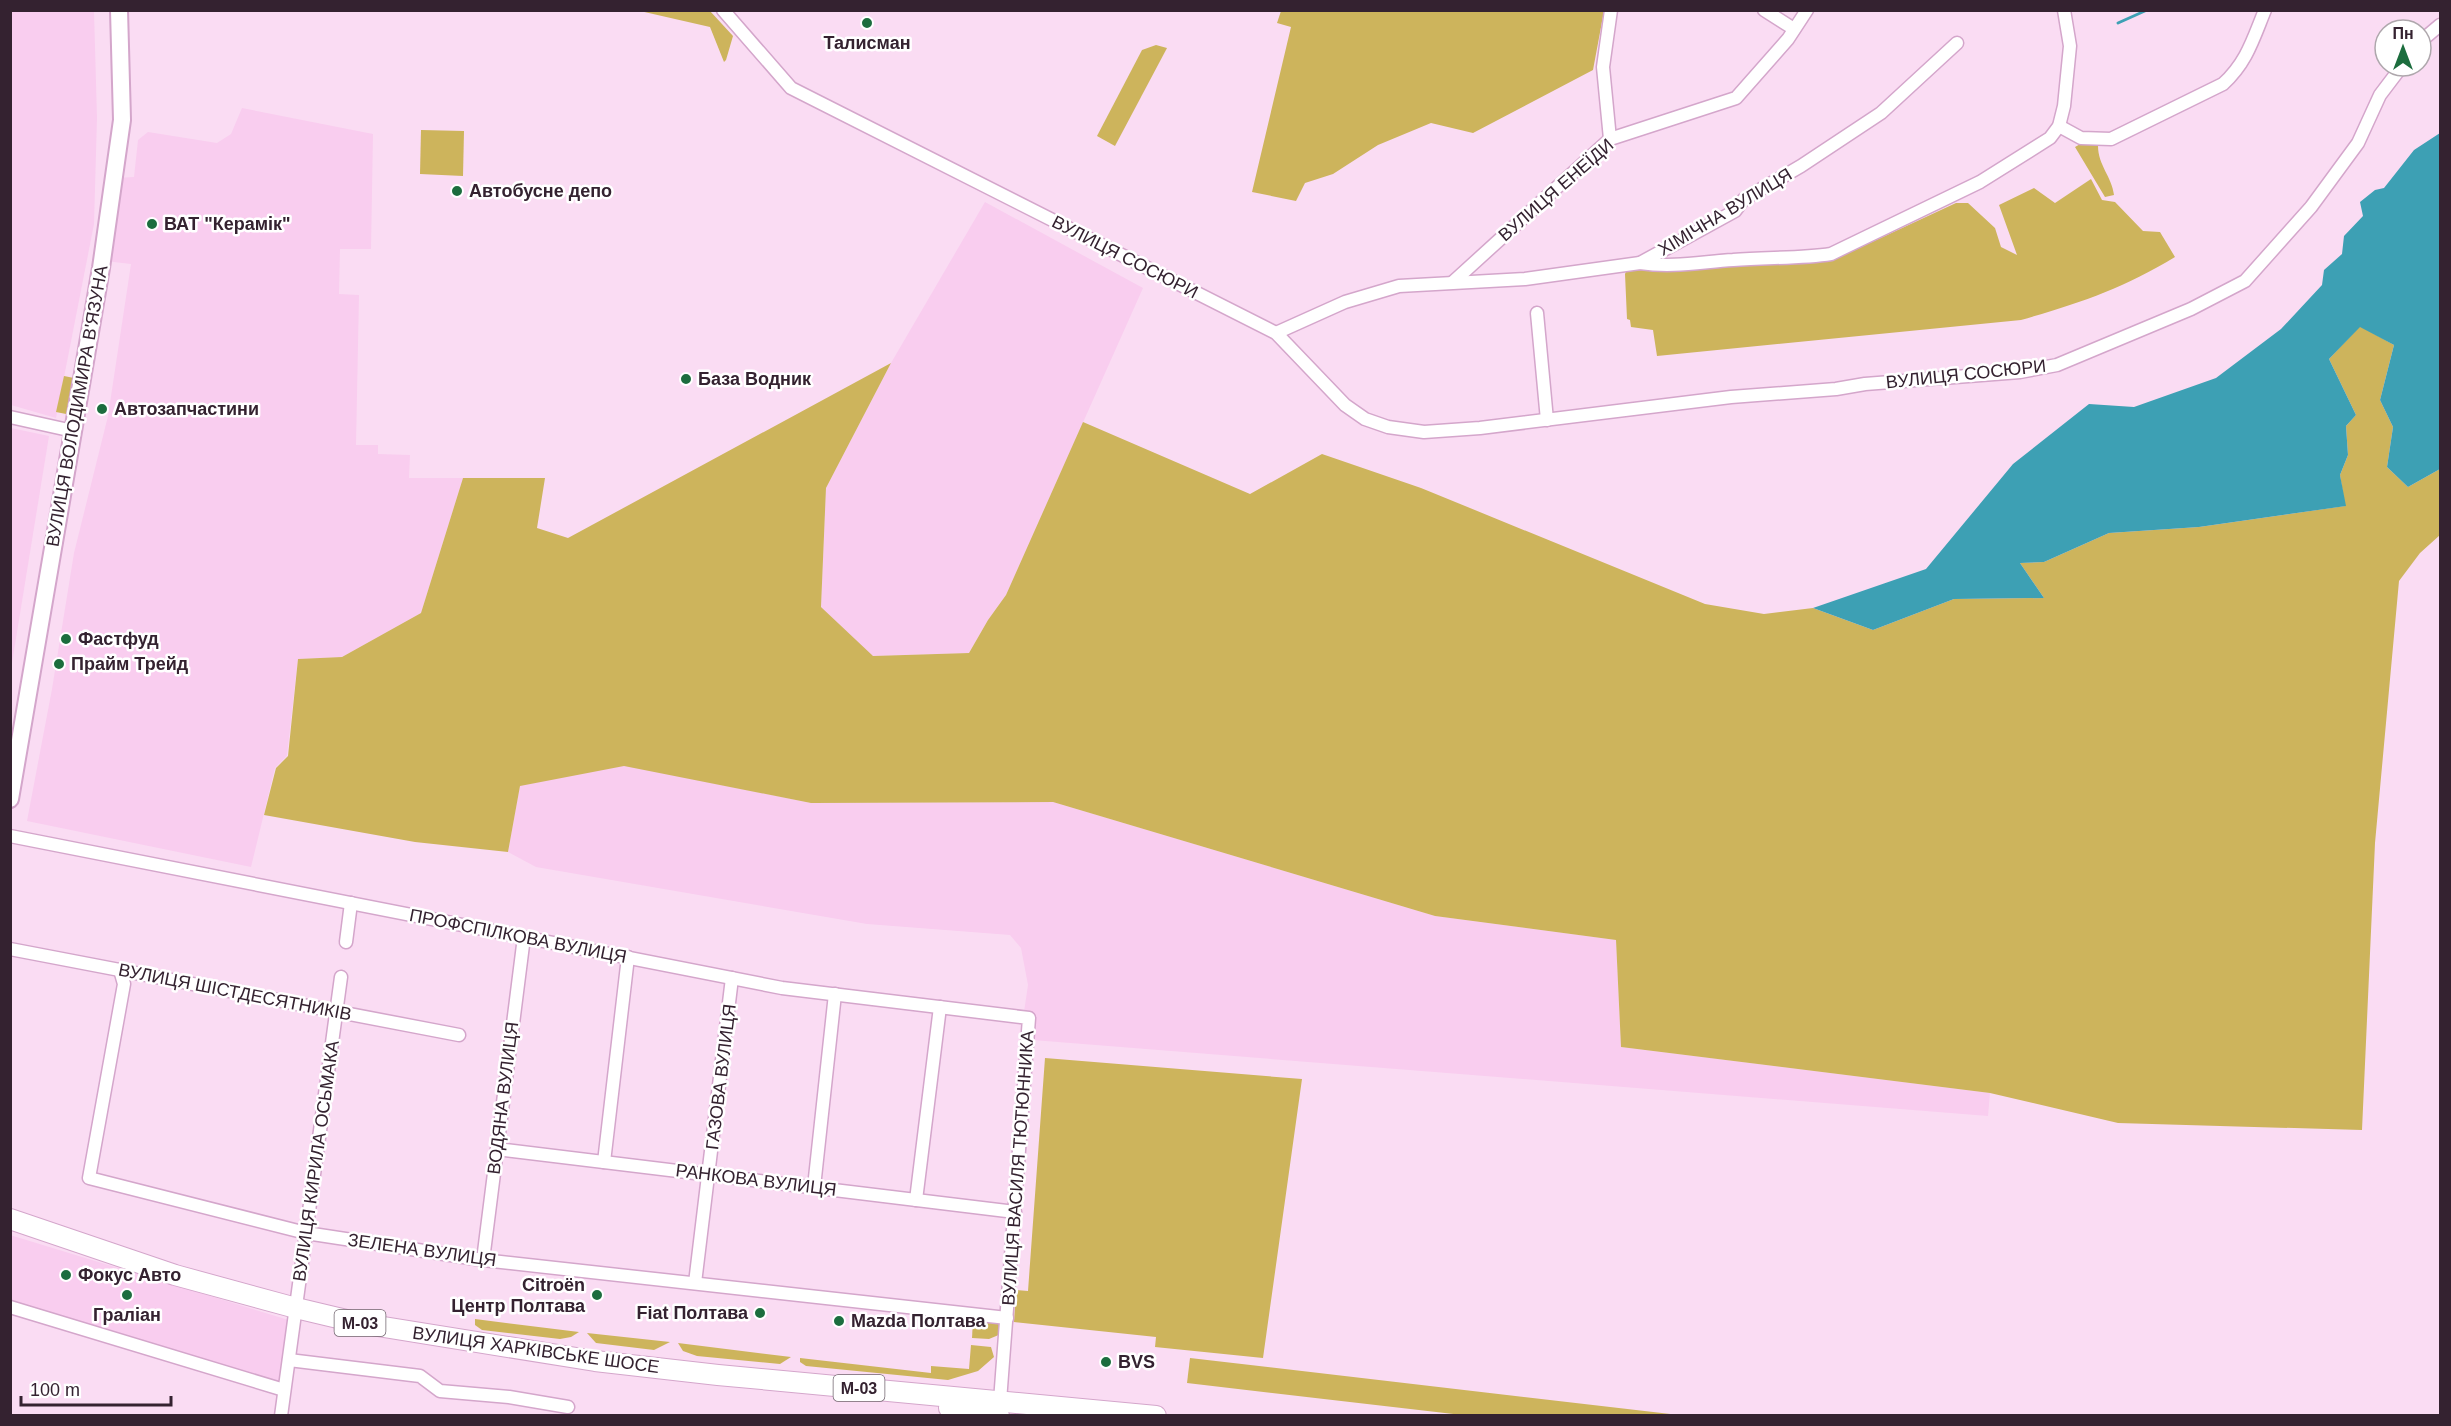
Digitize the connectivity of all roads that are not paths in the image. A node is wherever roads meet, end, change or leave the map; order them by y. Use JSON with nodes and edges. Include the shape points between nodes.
{"nodes":[{"id":1,"x":119,"y":10,"type":"edge"},
{"id":2,"x":723,"y":10,"type":"edge"},
{"id":3,"x":1611,"y":10,"type":"edge"},
{"id":4,"x":1764,"y":10,"type":"edge"},
{"id":5,"x":1807,"y":10,"type":"edge"},
{"id":6,"x":2064,"y":10,"type":"edge"},
{"id":7,"x":2265,"y":10,"type":"edge"},
{"id":8,"x":1794,"y":29,"type":"junction"},
{"id":9,"x":1957,"y":43,"type":"dead end"},
{"id":10,"x":2393,"y":78,"type":"edge"},
{"id":11,"x":2059,"y":126,"type":"junction"},
{"id":12,"x":1610,"y":139,"type":"junction"},
{"id":13,"x":1640,"y":263,"type":"junction"},
{"id":14,"x":1453,"y":282,"type":"junction"},
{"id":15,"x":1537,"y":313,"type":"dead end"},
{"id":16,"x":1276,"y":333,"type":"junction"},
{"id":17,"x":10,"y":417,"type":"edge"},
{"id":18,"x":1547,"y":420,"type":"junction"},
{"id":19,"x":73,"y":431,"type":"junction"},
{"id":20,"x":10,"y":799,"type":"edge"},
{"id":21,"x":10,"y":836,"type":"edge"},
{"id":22,"x":351,"y":903,"type":"junction"},
{"id":23,"x":524,"y":937,"type":"junction"},
{"id":24,"x":346,"y":942,"type":"dead end"},
{"id":25,"x":10,"y":949,"type":"edge"},
{"id":26,"x":628,"y":957,"type":"junction"},
{"id":27,"x":120,"y":970,"type":"junction"},
{"id":28,"x":341,"y":977,"type":"dead end"},
{"id":29,"x":732,"y":978,"type":"junction"},
{"id":30,"x":835,"y":994,"type":"junction"},
{"id":31,"x":940,"y":1007,"type":"junction"},
{"id":32,"x":336,"y":1011,"type":"junction"},
{"id":33,"x":1029,"y":1018,"type":"joint"},
{"id":34,"x":459,"y":1035,"type":"dead end"},
{"id":35,"x":497,"y":1149,"type":"junction"},
{"id":36,"x":604,"y":1162,"type":"junction"},
{"id":37,"x":709,"y":1175,"type":"junction"},
{"id":38,"x":814,"y":1187,"type":"junction"},
{"id":39,"x":916,"y":1200,"type":"junction"},
{"id":40,"x":1015,"y":1212,"type":"junction"},
{"id":41,"x":10,"y":1219,"type":"edge"},
{"id":42,"x":306,"y":1233,"type":"junction"},
{"id":43,"x":483,"y":1260,"type":"junction"},
{"id":44,"x":695,"y":1283,"type":"junction"},
{"id":45,"x":10,"y":1307,"type":"edge"},
{"id":46,"x":296,"y":1308,"type":"junction"},
{"id":47,"x":1007,"y":1318,"type":"junction"},
{"id":48,"x":288,"y":1360,"type":"junction"},
{"id":49,"x":284,"y":1390,"type":"junction"},
{"id":50,"x":568,"y":1407,"type":"dead end"},
{"id":51,"x":999,"y":1411,"type":"edge"},
{"id":52,"x":281,"y":1416,"type":"edge"},
{"id":53,"x":1156,"y":1416,"type":"edge"}],
"edges":[{"from":1,"to":19,"type":"main road","name":"ВУЛИЦЯ ВОЛОДИМИРА В'ЯЗУНА","via":[[123,120]]},
{"from":2,"to":16,"type":"street","name":"ВУЛИЦЯ СОСЮРИ","via":[[791,88]]},
{"from":3,"to":12,"type":"street","via":[[1603,67]]},
{"from":4,"to":8,"type":"street"},
{"from":5,"to":8,"type":"street","name":"ВУЛИЦЯ ЕНЕЇДИ"},
{"from":6,"to":11,"type":"street","via":[[2070,46]]},
{"from":7,"to":11,"type":"street","via":[[2247,56],[2223,84],[2111,139],[2081,138]]},
{"from":8,"to":12,"type":"street","name":"ВУЛИЦЯ ЕНЕЇДИ","via":[[1736,98]]},
{"from":9,"to":13,"type":"street","name":"ХІМІЧНА ВУЛИЦЯ","via":[[1881,113],[1744,199],[1735,211]]},
{"from":10,"to":18,"type":"street","name":"ВУЛИЦЯ СОСЮРИ","via":[[2380,95],[2358,143],[2311,207],[2245,281],[2190,309],[2067,360],[2020,372],[1731,397]]},
{"from":11,"to":13,"type":"street","via":[[2050,138],[1980,182],[1832,254],[1682,266]]},
{"from":12,"to":14,"type":"street","name":"ВУЛИЦЯ ЕНЕЇДИ"},
{"from":13,"to":14,"type":"street","name":"ХІМІЧНА ВУЛИЦЯ","via":[[1525,279]]},
{"from":14,"to":16,"type":"street","name":"ХІМІЧНА ВУЛИЦЯ","via":[[1399,286],[1345,302]]},
{"from":15,"to":18,"type":"street"},
{"from":16,"to":18,"type":"street","name":"ВУЛИЦЯ СОСЮРИ","via":[[1345,405],[1365,419],[1388,427],[1424,432]]},
{"from":17,"to":19,"type":"street"},
{"from":19,"to":20,"type":"main road","name":"ВУЛИЦЯ ВОЛОДИМИРА В'ЯЗУНА"},
{"from":21,"to":22,"type":"street","name":"ПРОФСПІЛКОВА ВУЛИЦЯ"},
{"from":22,"to":23,"type":"street","name":"ПРОФСПІЛКОВА ВУЛИЦЯ"},
{"from":22,"to":24,"type":"street"},
{"from":23,"to":26,"type":"street","name":"ПРОФСПІЛКОВА ВУЛИЦЯ"},
{"from":23,"to":35,"type":"street","name":"ВОДЯНА ВУЛИЦЯ"},
{"from":25,"to":27,"type":"street","name":"ВУЛИЦЯ ШІСТДЕСЯТНИКІВ"},
{"from":26,"to":29,"type":"street","name":"ПРОФСПІЛКОВА ВУЛИЦЯ"},
{"from":26,"to":36,"type":"street"},
{"from":27,"to":32,"type":"street","name":"ВУЛИЦЯ ШІСТДЕСЯТНИКІВ"},
{"from":27,"to":42,"type":"street","name":"ЗЕЛЕНА ВУЛИЦЯ","via":[[124,984],[89,1178]]},
{"from":28,"to":32,"type":"street","name":"ВУЛИЦЯ КИРИЛА ОСЬМАКА"},
{"from":29,"to":30,"type":"street","name":"ПРОФСПІЛКОВА ВУЛИЦЯ"},
{"from":29,"to":37,"type":"street","name":"ГАЗОВА ВУЛИЦЯ"},
{"from":30,"to":31,"type":"street","name":"ПРОФСПІЛКОВА ВУЛИЦЯ"},
{"from":30,"to":38,"type":"street"},
{"from":31,"to":33,"type":"street","name":"ПРОФСПІЛКОВА ВУЛИЦЯ"},
{"from":31,"to":39,"type":"street"},
{"from":32,"to":34,"type":"street","name":"ВУЛИЦЯ ШІСТДЕСЯТНИКІВ"},
{"from":32,"to":42,"type":"street","name":"ВУЛИЦЯ КИРИЛА ОСЬМАКА"},
{"from":33,"to":40,"type":"street","name":"ВУЛИЦЯ ВАСИЛЯ ТЮТЮННИКА"},
{"from":35,"to":36,"type":"street","name":"РАНКОВА ВУЛИЦЯ"},
{"from":35,"to":43,"type":"street","name":"ВОДЯНА ВУЛИЦЯ"},
{"from":36,"to":37,"type":"street","name":"РАНКОВА ВУЛИЦЯ"},
{"from":37,"to":38,"type":"street","name":"РАНКОВА ВУЛИЦЯ"},
{"from":37,"to":44,"type":"street","name":"ГАЗОВА ВУЛИЦЯ"},
{"from":38,"to":39,"type":"street","name":"РАНКОВА ВУЛИЦЯ"},
{"from":39,"to":40,"type":"street","name":"РАНКОВА ВУЛИЦЯ"},
{"from":40,"to":47,"type":"street","name":"ВУЛИЦЯ ВАСИЛЯ ТЮТЮННИКА"},
{"from":41,"to":46,"type":"highway","name":"ВУЛИЦЯ ХАРКІВСЬКЕ ШОСЕ","number":"М-03","via":[[175,1275]]},
{"from":42,"to":43,"type":"street","name":"ЗЕЛЕНА ВУЛИЦЯ"},
{"from":42,"to":46,"type":"street","name":"ВУЛИЦЯ КИРИЛА ОСЬМАКА"},
{"from":43,"to":44,"type":"street","name":"ЗЕЛЕНА ВУЛИЦЯ"},
{"from":44,"to":47,"type":"street","name":"ЗЕЛЕНА ВУЛИЦЯ"},
{"from":45,"to":49,"type":"street"},
{"from":46,"to":48,"type":"street","name":"ВУЛИЦЯ КИРИЛА ОСЬМАКА"},
{"from":46,"to":51,"type":"highway","name":"ВУЛИЦЯ ХАРКІВСЬКЕ ШОСЕ","number":"М-03","via":[[359,1323],[595,1361]]},
{"from":47,"to":51,"type":"street","name":"ВУЛИЦЯ ВАСИЛЯ ТЮТЮННИКА"},
{"from":48,"to":49,"type":"street","name":"ВУЛИЦЯ КИРИЛА ОСЬМАКА"},
{"from":48,"to":50,"type":"street","via":[[420,1376],[441,1391]]},
{"from":49,"to":52,"type":"street","name":"ВУЛИЦЯ КИРИЛА ОСЬМАКА"},
{"from":51,"to":53,"type":"highway","name":"ВУЛИЦЯ ХАРКІВСЬКЕ ШОСЕ","number":"М-03"}]}
